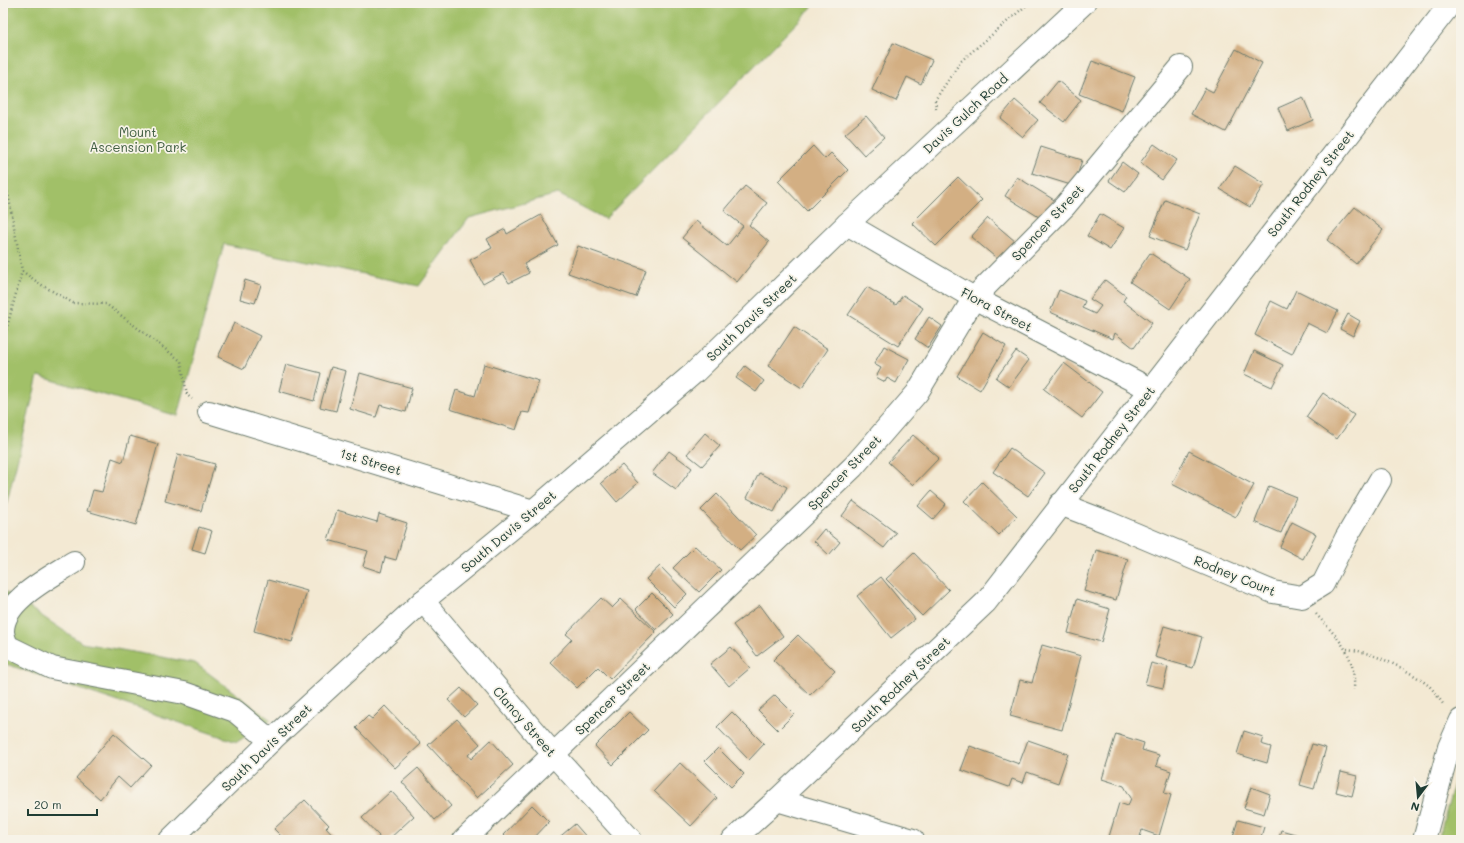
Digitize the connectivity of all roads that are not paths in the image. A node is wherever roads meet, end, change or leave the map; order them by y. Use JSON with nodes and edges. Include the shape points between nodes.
{"nodes":[{"id":1,"x":1084,"y":3,"type":"edge"},
{"id":2,"x":1454,"y":7,"type":"edge"},
{"id":3,"x":1181,"y":67,"type":"dead end"},
{"id":4,"x":847,"y":224,"type":"junction"},
{"id":5,"x":974,"y":298,"type":"junction"},
{"id":6,"x":1150,"y":389,"type":"junction"},
{"id":7,"x":208,"y":412,"type":"road end"},
{"id":8,"x":1380,"y":480,"type":"dead end"},
{"id":9,"x":1060,"y":504,"type":"junction"},
{"id":10,"x":533,"y":511,"type":"junction"},
{"id":11,"x":74,"y":562,"type":"dead end"},
{"id":12,"x":423,"y":601,"type":"junction"},
{"id":13,"x":1460,"y":722,"type":"edge"},
{"id":14,"x":271,"y":741,"type":"junction"},
{"id":15,"x":554,"y":755,"type":"junction"},
{"id":16,"x":778,"y":800,"type":"junction"},
{"id":17,"x":170,"y":840,"type":"edge"},
{"id":18,"x":464,"y":840,"type":"edge"},
{"id":19,"x":631,"y":840,"type":"edge"},
{"id":20,"x":733,"y":840,"type":"edge"},
{"id":21,"x":913,"y":840,"type":"edge"},
{"id":22,"x":1424,"y":840,"type":"edge"}],
"edges":[{"from":1,"to":4,"type":"street","name":"Davis Gulch Road"},
{"from":2,"to":6,"type":"street","name":"South Rodney Street"},
{"from":3,"to":5,"type":"street","name":"Spencer Street","via":[[1065,206]]},
{"from":4,"to":5,"type":"street","name":"Flora Street"},
{"from":4,"to":10,"type":"street","name":"South Davis Street","via":[[694,372]]},
{"from":5,"to":6,"type":"street","name":"Flora Street"},
{"from":5,"to":15,"type":"street","name":"Spencer Street","via":[[917,393],[853,467]]},
{"from":6,"to":9,"type":"street","name":"South Rodney Street"},
{"from":7,"to":10,"type":"street","name":"1st Street"},
{"from":8,"to":9,"type":"street","name":"Rodney Court","via":[[1323,584],[1302,597],[1273,592]]},
{"from":9,"to":16,"type":"street","name":"South Rodney Street","via":[[986,602]]},
{"from":10,"to":12,"type":"street","name":"South Davis Street"},
{"from":11,"to":14,"type":"street","via":[[24,594],[7,614],[3,631],[7,646],[52,668],[184,693],[235,711]]},
{"from":12,"to":14,"type":"street","name":"South Davis Street"},
{"from":12,"to":15,"type":"street","name":"Clancy Street"},
{"from":13,"to":22,"type":"street","via":[[1449,747]]},
{"from":14,"to":17,"type":"street","name":"South Davis Street"},
{"from":15,"to":18,"type":"street","name":"Spencer Street"},
{"from":15,"to":19,"type":"street","name":"Clancy Street"},
{"from":16,"to":20,"type":"street","name":"South Rodney Street"},
{"from":16,"to":21,"type":"street"}]}
